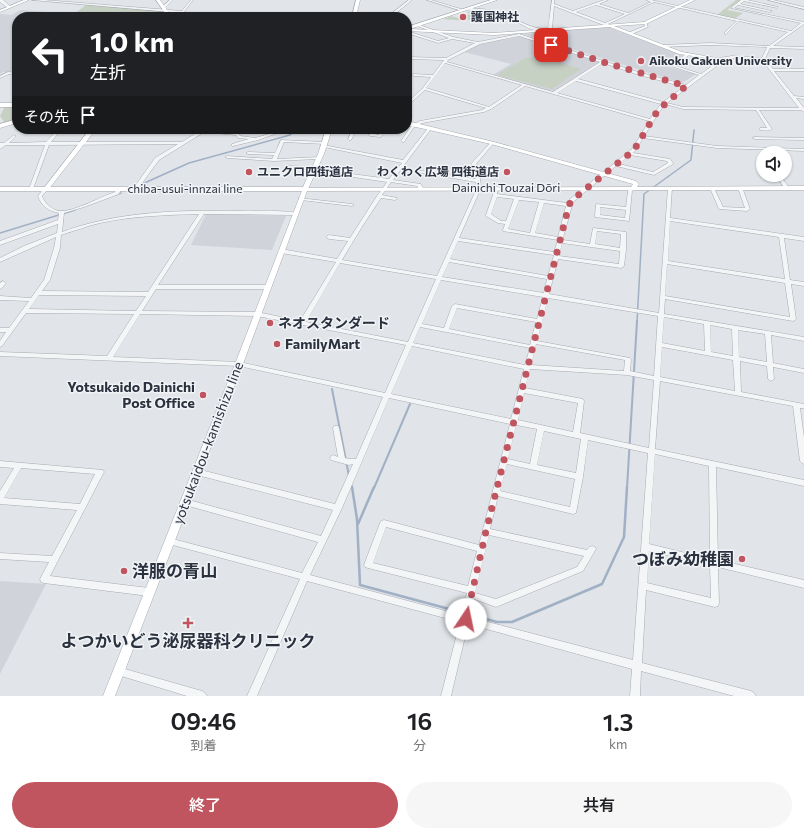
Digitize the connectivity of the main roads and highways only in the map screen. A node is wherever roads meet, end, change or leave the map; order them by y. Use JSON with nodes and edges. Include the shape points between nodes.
{"nodes":[{"id":1,"x":358,"y":0,"type":"edge"},
{"id":2,"x":355,"y":12,"type":"edge"},
{"id":3,"x":328,"y":134,"type":"edge"},
{"id":4,"x":0,"y":189,"type":"edge"}],
"edges":[{"from":1,"to":2,"type":"main road"},
{"from":3,"to":4,"type":"main road","name":"chiba-usui-innzai line","via":[[305,189]]}]}
